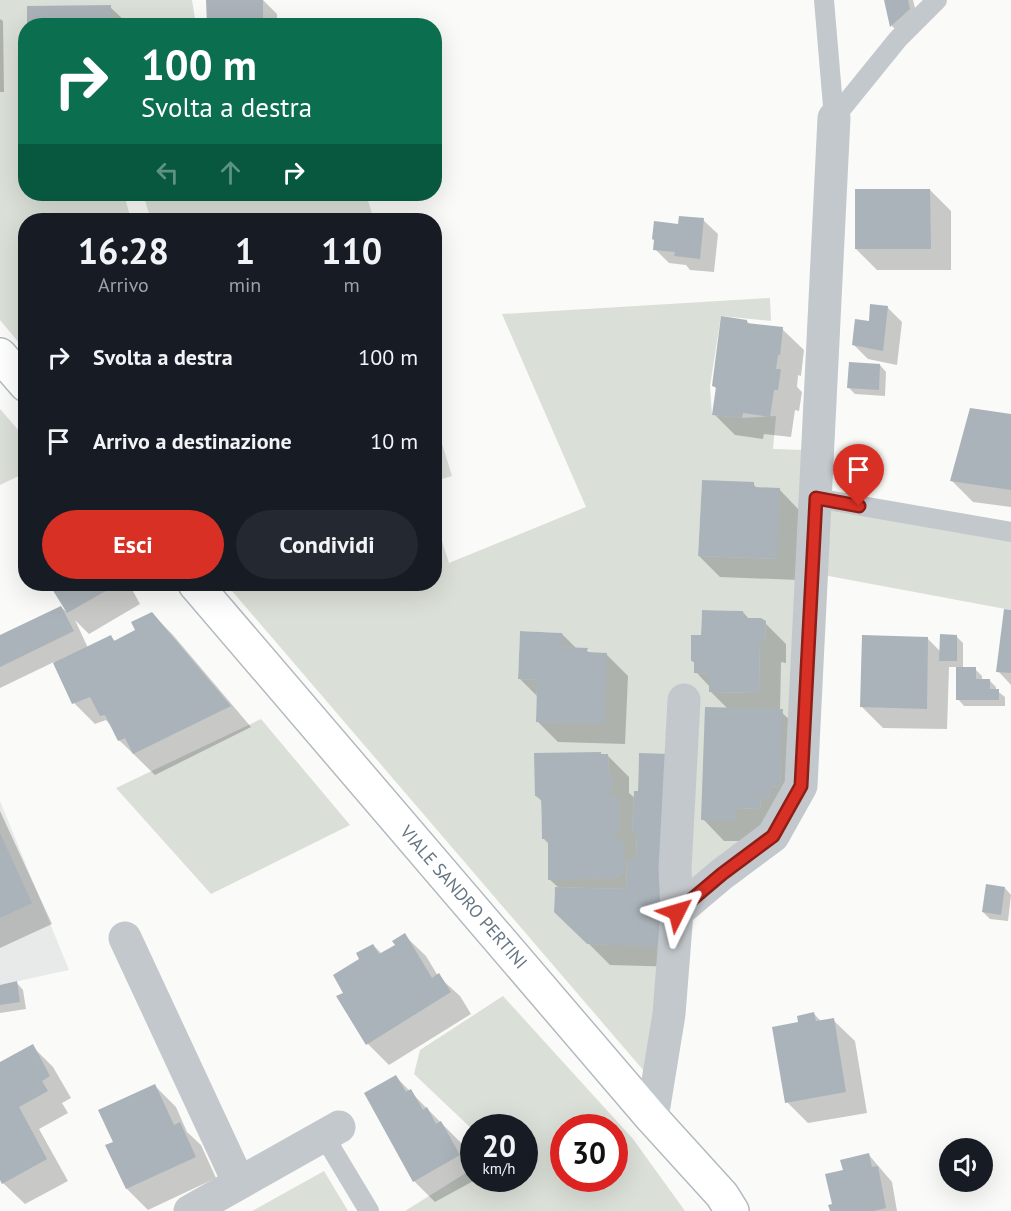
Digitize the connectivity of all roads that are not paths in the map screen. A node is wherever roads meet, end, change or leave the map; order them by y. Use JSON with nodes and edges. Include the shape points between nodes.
{"nodes":[{"id":1,"x":824,"y":0,"type":"edge"},
{"id":2,"x":937,"y":0,"type":"edge"},
{"id":3,"x":834,"y":118,"type":"junction"},
{"id":4,"x":0,"y":355,"type":"edge"},
{"id":5,"x":18,"y":376,"type":"edge"},
{"id":6,"x":816,"y":498,"type":"junction"},
{"id":7,"x":1011,"y":532,"type":"edge"},
{"id":8,"x":201,"y":591,"type":"edge"},
{"id":9,"x":684,"y":700,"type":"dead end"},
{"id":10,"x":677,"y":912,"type":"junction"},
{"id":11,"x":125,"y":938,"type":"dead end"},
{"id":12,"x":652,"y":1118,"type":"junction"},
{"id":13,"x":332,"y":1132,"type":"joint"},
{"id":14,"x":239,"y":1183,"type":"junction"},
{"id":15,"x":190,"y":1211,"type":"edge"},
{"id":16,"x":369,"y":1211,"type":"edge"},
{"id":17,"x":732,"y":1211,"type":"edge"}],
"edges":[{"from":1,"to":3,"type":"lane"},
{"from":2,"to":3,"type":"lane","via":[[898,39]]},
{"from":3,"to":6,"type":"street"},
{"from":4,"to":5,"type":"street"},
{"from":6,"to":7,"type":"lane"},
{"from":6,"to":10,"type":"street","via":[[801,786],[773,836]]},
{"from":8,"to":12,"type":"street","name":"VIALE SANDRO PERTINI"},
{"from":9,"to":10,"type":"street","via":[[675,869]]},
{"from":10,"to":12,"type":"street","via":[[669,1014]]},
{"from":11,"to":14,"type":"street"},
{"from":12,"to":17,"type":"street","name":"VIALE SANDRO PERTINI"},
{"from":13,"to":14,"type":"street"},
{"from":13,"to":16,"type":"lane"},
{"from":14,"to":15,"type":"street"}]}
